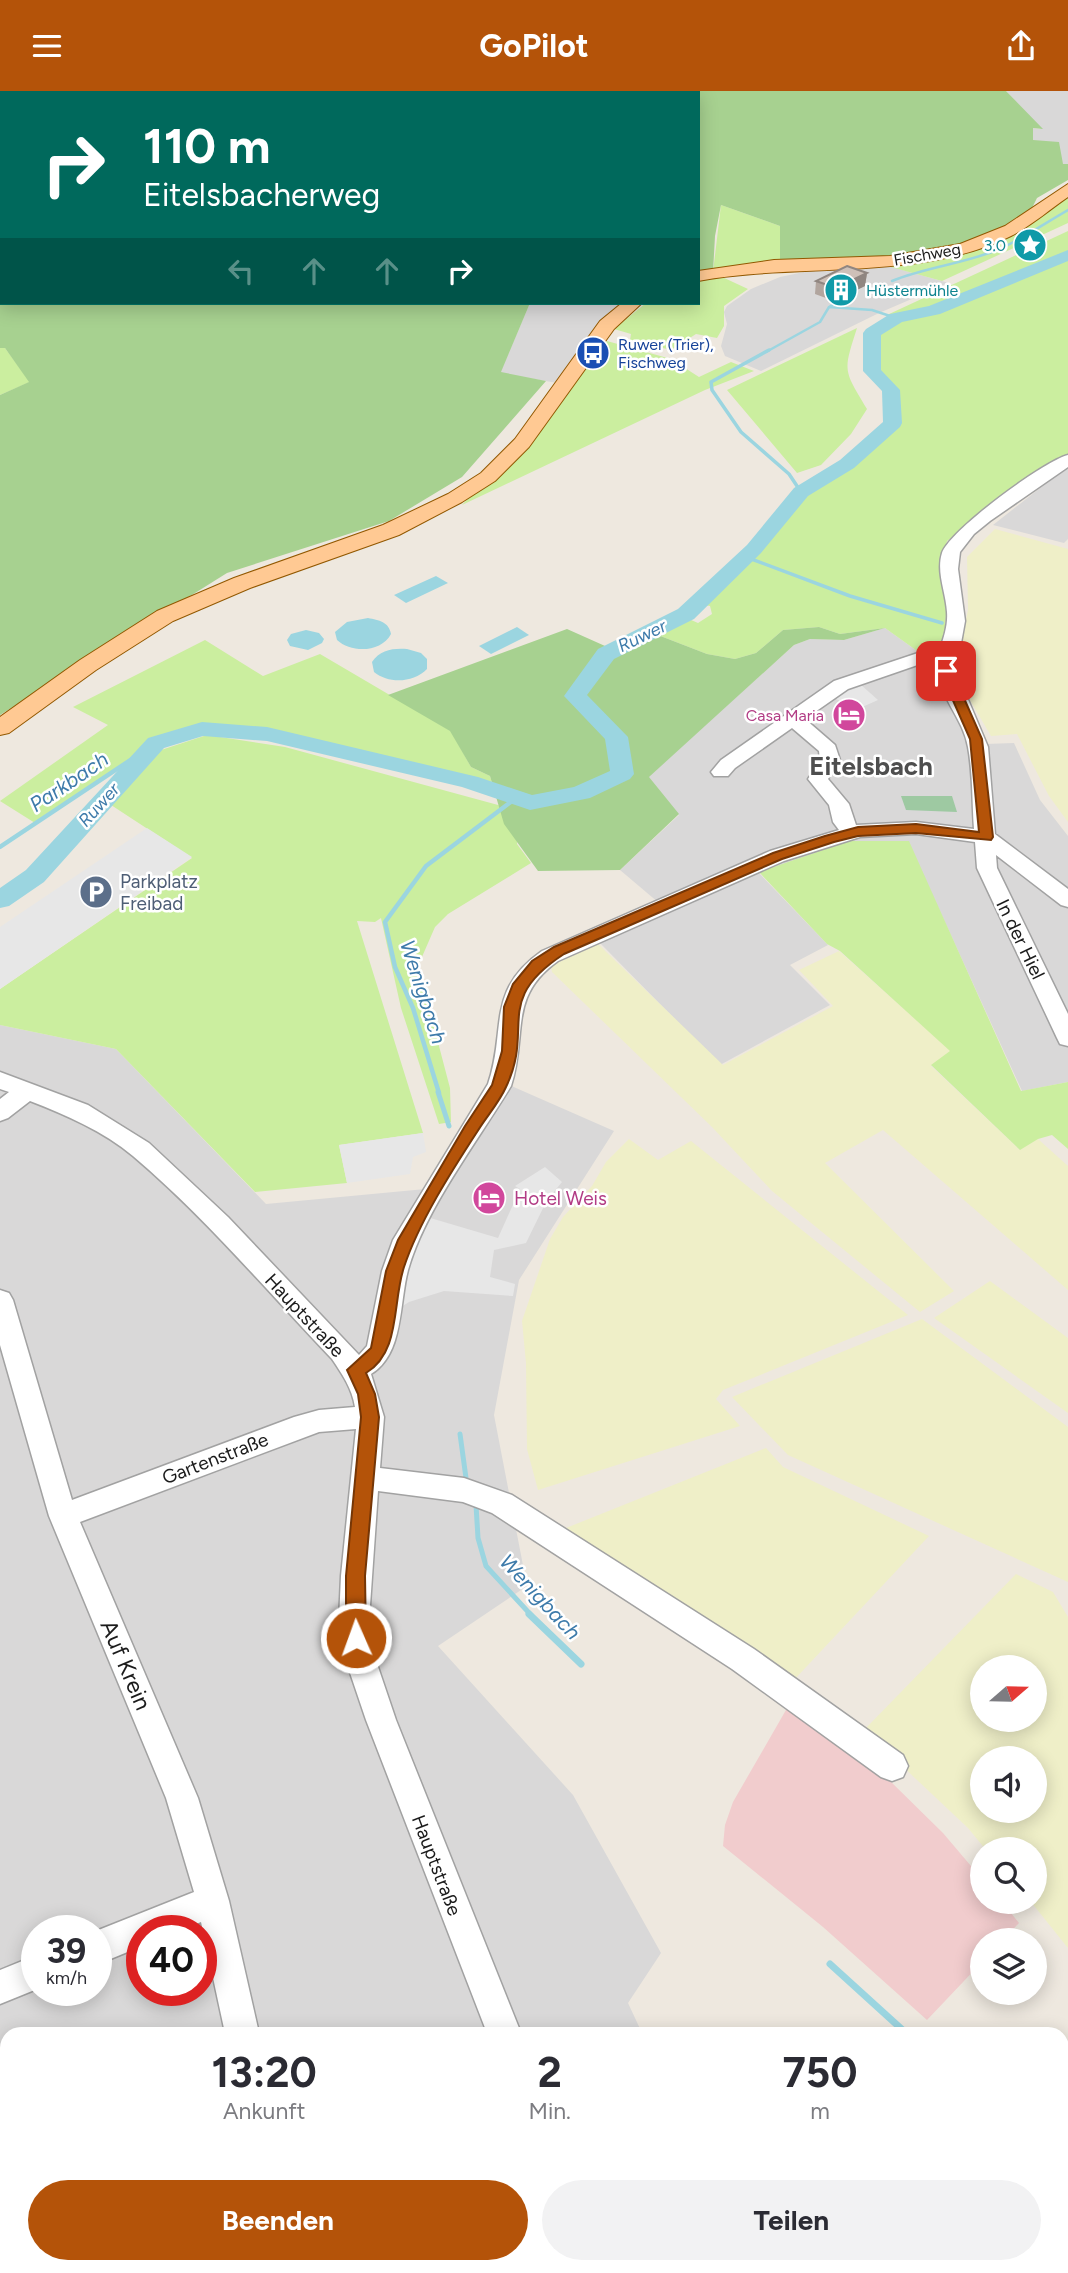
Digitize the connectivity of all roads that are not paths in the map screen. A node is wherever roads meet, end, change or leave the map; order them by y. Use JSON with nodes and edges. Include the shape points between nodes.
{"nodes":[{"id":1,"x":1068,"y":189,"type":"edge"},
{"id":2,"x":700,"y":276,"type":"edge"},
{"id":3,"x":631,"y":305,"type":"edge"},
{"id":4,"x":1068,"y":460,"type":"edge"},
{"id":5,"x":947,"y":654,"type":"junction"},
{"id":6,"x":794,"y":719,"type":"junction"},
{"id":7,"x":0,"y":728,"type":"edge"},
{"id":8,"x":720,"y":772,"type":"dead end"},
{"id":9,"x":851,"y":833,"type":"junction"},
{"id":10,"x":986,"y":837,"type":"junction"},
{"id":11,"x":1068,"y":899,"type":"edge"},
{"id":12,"x":1068,"y":1038,"type":"edge"},
{"id":13,"x":0,"y":1080,"type":"edge"},
{"id":14,"x":27,"y":1090,"type":"junction"},
{"id":15,"x":0,"y":1112,"type":"edge"},
{"id":16,"x":0,"y":1300,"type":"edge"},
{"id":17,"x":356,"y":1370,"type":"junction"},
{"id":18,"x":370,"y":1417,"type":"junction"},
{"id":19,"x":366,"y":1478,"type":"junction"},
{"id":20,"x":63,"y":1516,"type":"junction"},
{"id":21,"x":892,"y":1766,"type":"dead end"},
{"id":22,"x":213,"y":1901,"type":"junction"},
{"id":23,"x":112,"y":1942,"type":"edge"},
{"id":24,"x":21,"y":1978,"type":"edge"},
{"id":25,"x":0,"y":1987,"type":"edge"},
{"id":26,"x":241,"y":2027,"type":"edge"},
{"id":27,"x":502,"y":2027,"type":"edge"}],
"edges":[{"from":1,"to":2,"type":"main road","name":"Fischweg","via":[[1004,233],[957,250],[907,260]]},
{"from":3,"to":7,"type":"main road","via":[[607,325],[522,443],[488,477],[391,530],[166,615]]},
{"from":4,"to":5,"type":"street","via":[[982,519],[954,544],[950,569],[956,619]]},
{"from":5,"to":6,"type":"street","via":[[930,655],[841,685]]},
{"from":5,"to":10,"type":"street","name":"In der Hiel","via":[[947,678],[978,747]]},
{"from":6,"to":8,"type":"street"},
{"from":6,"to":9,"type":"street","via":[[828,749],[830,760],[818,779],[839,804]]},
{"from":9,"to":10,"type":"street","via":[[916,828]]},
{"from":9,"to":17,"type":"street","via":[[777,856],[559,950],[537,965],[512,1002],[509,1051],[499,1086],[401,1251],[379,1350]]},
{"from":10,"to":11,"type":"street"},
{"from":10,"to":12,"type":"street","name":"In der Hiel","via":[[987,868]]},
{"from":13,"to":14,"type":"street","name":"Hauptstraße"},
{"from":14,"to":15,"type":"street"},
{"from":14,"to":17,"type":"street","name":"Hauptstraße","via":[[80,1111],[140,1149],[219,1224]]},
{"from":16,"to":20,"type":"street","name":"Auf Krein"},
{"from":17,"to":18,"type":"street","name":"Hauptstraße"},
{"from":18,"to":19,"type":"street","name":"Hauptstraße"},
{"from":18,"to":20,"type":"street","name":"Gartenstraße","via":[[294,1427]]},
{"from":19,"to":21,"type":"street","via":[[464,1490],[502,1503],[743,1659]]},
{"from":19,"to":27,"type":"street","name":"Hauptstraße","via":[[355,1596],[359,1655]]},
{"from":20,"to":22,"type":"street","name":"Auf Krein","via":[[183,1798]]},
{"from":22,"to":23,"type":"street"},
{"from":22,"to":26,"type":"street","name":"Auf Krein"},
{"from":24,"to":25,"type":"street"}]}
